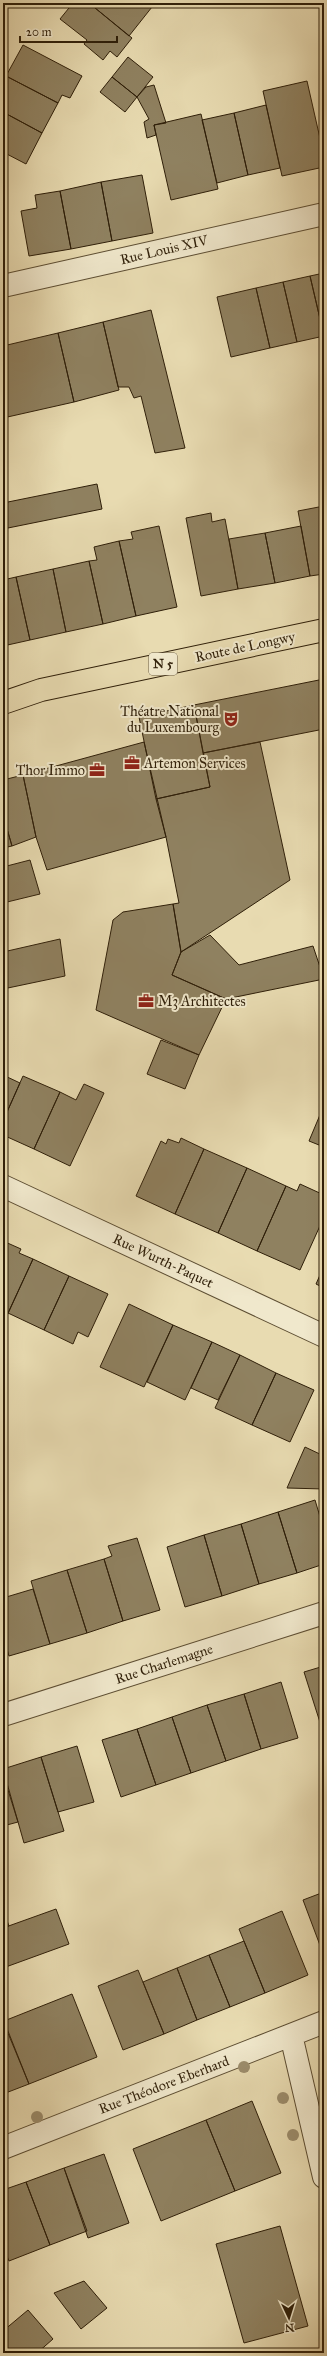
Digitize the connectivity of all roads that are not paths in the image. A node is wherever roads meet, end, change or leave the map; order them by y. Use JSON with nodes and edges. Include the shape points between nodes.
{"nodes":[{"id":1,"x":324,"y":214,"type":"edge"},
{"id":2,"x":3,"y":286,"type":"edge"},
{"id":3,"x":324,"y":630,"type":"edge"},
{"id":4,"x":3,"y":702,"type":"edge"},
{"id":5,"x":3,"y":1186,"type":"edge"},
{"id":6,"x":324,"y":1336,"type":"edge"},
{"id":7,"x":324,"y":1613,"type":"edge"},
{"id":8,"x":3,"y":1715,"type":"edge"},
{"id":9,"x":324,"y":2022,"type":"edge"},
{"id":10,"x":291,"y":2034,"type":"junction"},
{"id":11,"x":3,"y":2148,"type":"edge"},
{"id":12,"x":324,"y":2177,"type":"edge"}],
"edges":[{"from":1,"to":2,"type":"street","name":"Rue Louis XIV"},
{"from":3,"to":4,"type":"main road","name":"Route de Longwy","number":"N 5","via":[[41,690]]},
{"from":5,"to":6,"type":"street","name":"Rue Wurth-Paquet"},
{"from":7,"to":8,"type":"street","name":"Rue Charlemagne"},
{"from":9,"to":10,"type":"street","name":"Rue Théodore Eberhard"},
{"from":10,"to":11,"type":"street","name":"Rue Théodore Eberhard"},
{"from":10,"to":12,"type":"street"}]}
